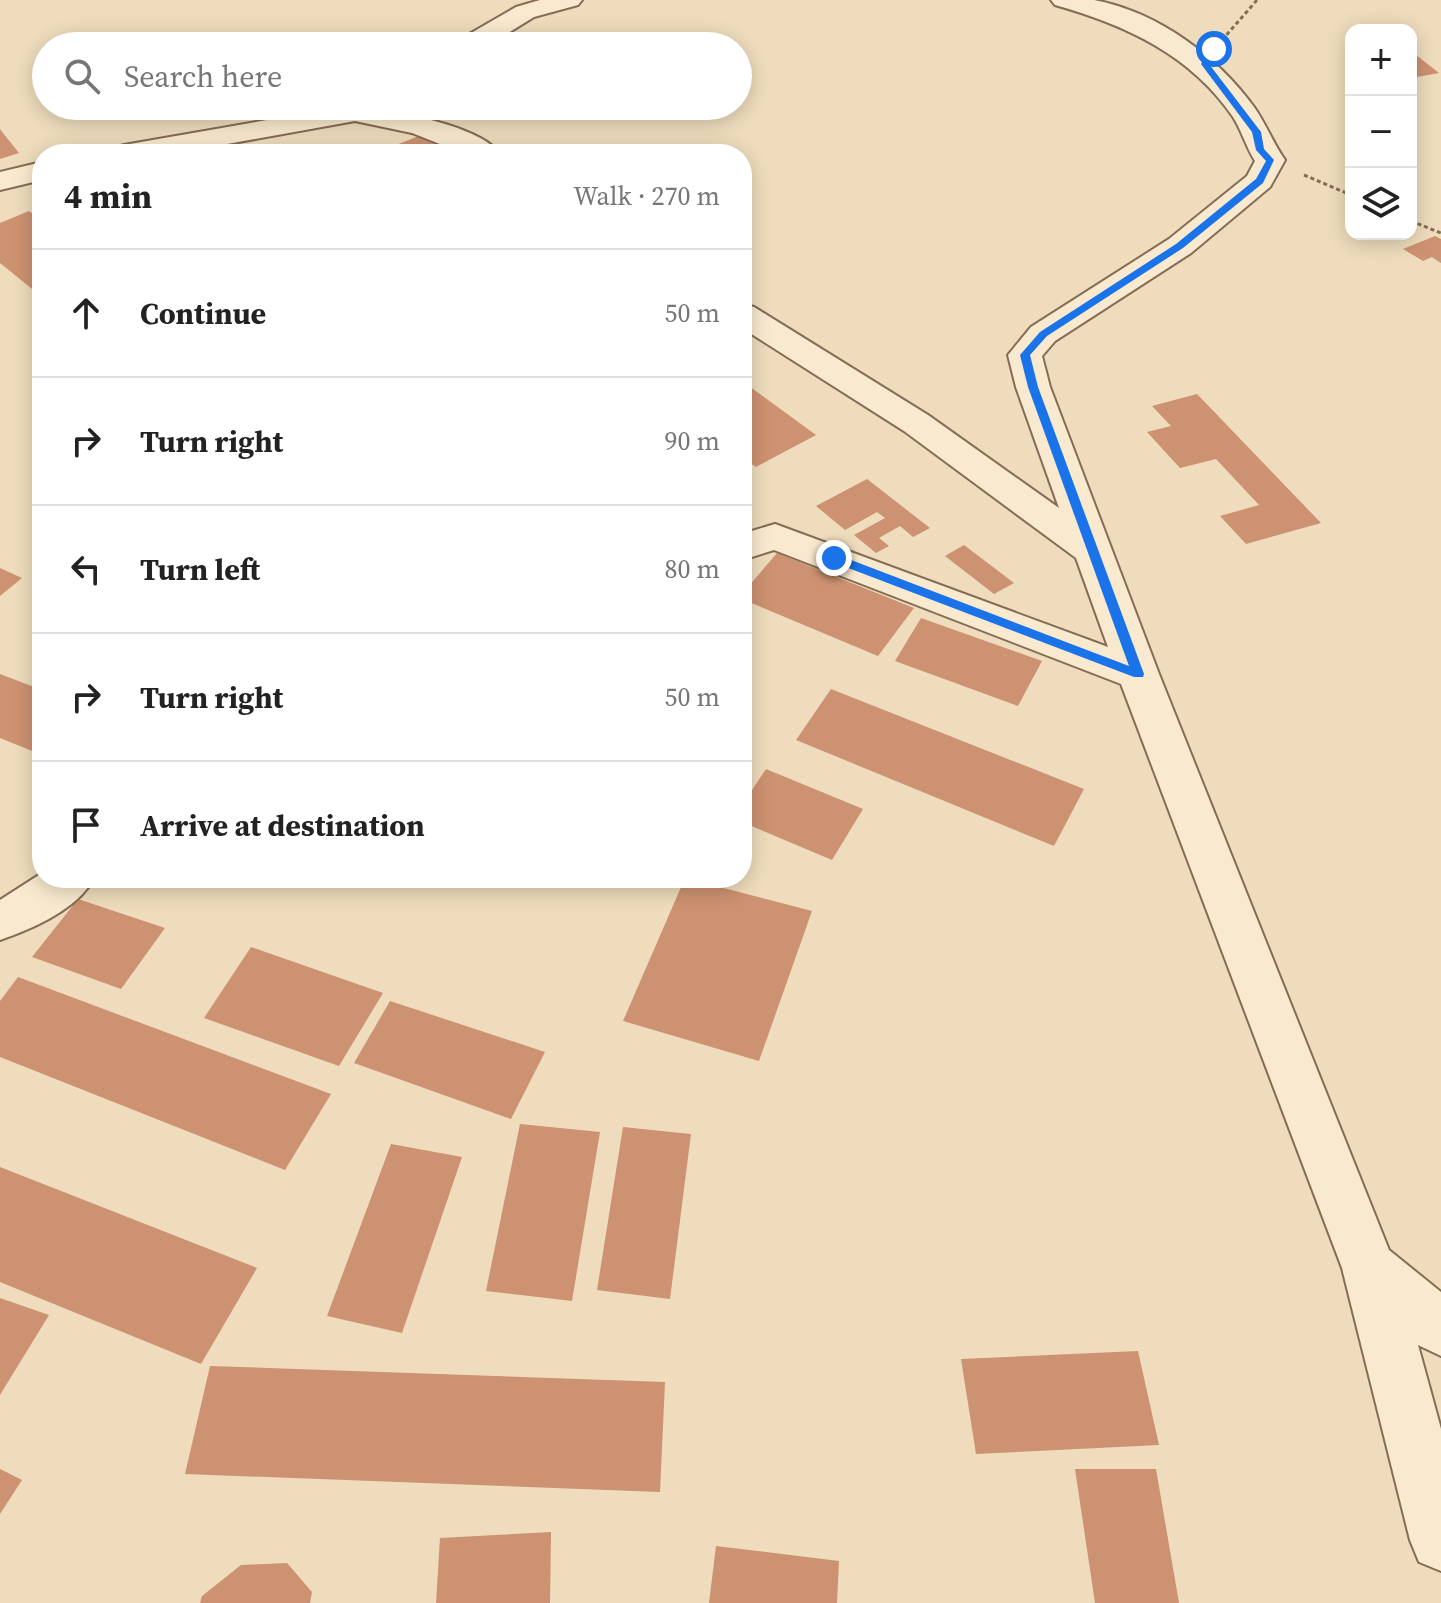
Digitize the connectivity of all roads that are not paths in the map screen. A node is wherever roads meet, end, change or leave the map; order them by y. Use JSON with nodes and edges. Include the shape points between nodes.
{"nodes":[{"id":1,"x":569,"y":0,"type":"edge"},
{"id":2,"x":1064,"y":0,"type":"edge"},
{"id":3,"x":491,"y":32,"type":"edge"},
{"id":4,"x":305,"y":120,"type":"edge"},
{"id":5,"x":401,"y":120,"type":"edge"},
{"id":6,"x":177,"y":144,"type":"edge"},
{"id":7,"x":470,"y":144,"type":"edge"},
{"id":8,"x":32,"y":173,"type":"edge"},
{"id":9,"x":0,"y":181,"type":"edge"},
{"id":10,"x":752,"y":320,"type":"edge"},
{"id":11,"x":752,"y":544,"type":"edge"},
{"id":12,"x":1094,"y":552,"type":"junction"},
{"id":13,"x":1138,"y":674,"type":"junction"},
{"id":14,"x":56,"y":888,"type":"edge"},
{"id":15,"x":0,"y":921,"type":"edge"},
{"id":16,"x":1369,"y":1268,"type":"junction"},
{"id":17,"x":1441,"y":1328,"type":"edge"},
{"id":18,"x":1441,"y":1540,"type":"edge"}],
"edges":[{"from":1,"to":3,"type":"street","via":[[525,12]]},
{"from":2,"to":12,"type":"street","via":[[1104,10],[1205,64],[1256,132],[1260,150],[1270,160],[1260,181],[1180,246],[1043,334],[1025,355]]},
{"from":4,"to":6,"type":"street"},
{"from":5,"to":7,"type":"street"},
{"from":8,"to":9,"type":"street"},
{"from":10,"to":12,"type":"street","via":[[916,423]]},
{"from":11,"to":13,"type":"street","via":[[775,537]]},
{"from":12,"to":13,"type":"street"},
{"from":13,"to":16,"type":"street"},
{"from":14,"to":15,"type":"street"},
{"from":16,"to":17,"type":"street"},
{"from":16,"to":18,"type":"street"}]}
